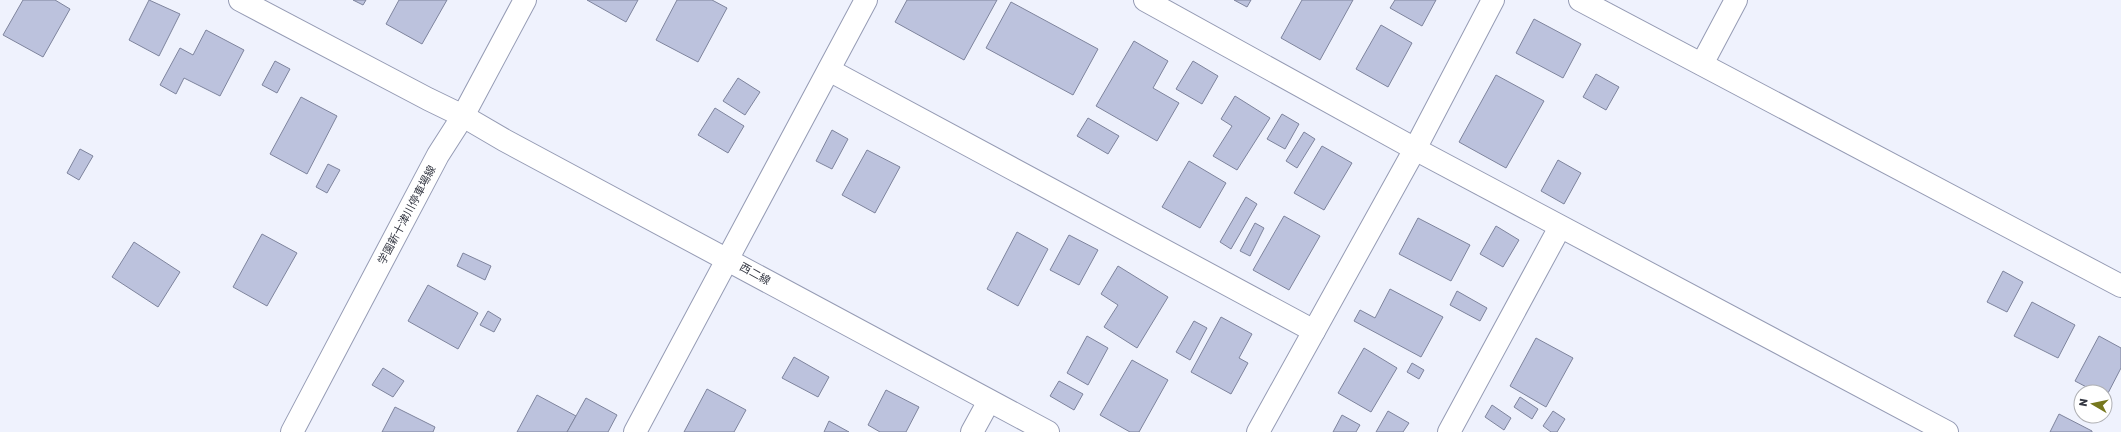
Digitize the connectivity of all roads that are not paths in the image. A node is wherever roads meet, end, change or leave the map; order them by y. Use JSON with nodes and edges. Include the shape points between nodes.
{"nodes":[{"id":1,"x":240,"y":0,"type":"edge"},
{"id":2,"x":525,"y":0,"type":"edge"},
{"id":3,"x":866,"y":0,"type":"edge"},
{"id":4,"x":1145,"y":0,"type":"edge"},
{"id":5,"x":1494,"y":0,"type":"edge"},
{"id":6,"x":1580,"y":0,"type":"edge"},
{"id":7,"x":1736,"y":0,"type":"edge"},
{"id":8,"x":1702,"y":64,"type":"junction"},
{"id":9,"x":829,"y":70,"type":"junction"},
{"id":10,"x":463,"y":116,"type":"junction"},
{"id":11,"x":1415,"y":149,"type":"junction"},
{"id":12,"x":1560,"y":227,"type":"junction"},
{"id":13,"x":727,"y":259,"type":"junction"},
{"id":14,"x":2121,"y":286,"type":"edge"},
{"id":15,"x":1314,"y":331,"type":"junction"},
{"id":16,"x":989,"y":401,"type":"junction"},
{"id":17,"x":292,"y":432,"type":"edge"},
{"id":18,"x":635,"y":432,"type":"edge"},
{"id":19,"x":972,"y":432,"type":"edge"},
{"id":20,"x":1048,"y":432,"type":"edge"},
{"id":21,"x":1258,"y":432,"type":"edge"},
{"id":22,"x":1449,"y":432,"type":"edge"},
{"id":23,"x":1946,"y":432,"type":"edge"}],
"edges":[{"from":1,"to":10,"type":"street","name":"西二線"},
{"from":2,"to":10,"type":"street","name":"学園新十津川停車場線"},
{"from":3,"to":9,"type":"street"},
{"from":4,"to":11,"type":"street"},
{"from":5,"to":11,"type":"street"},
{"from":6,"to":8,"type":"street"},
{"from":7,"to":8,"type":"street"},
{"from":8,"to":14,"type":"street"},
{"from":9,"to":13,"type":"street"},
{"from":9,"to":15,"type":"street"},
{"from":10,"to":13,"type":"street","name":"西二線"},
{"from":10,"to":17,"type":"street","name":"学園新十津川停車場線","via":[[438,155]]},
{"from":11,"to":12,"type":"street"},
{"from":11,"to":15,"type":"street"},
{"from":12,"to":22,"type":"street"},
{"from":12,"to":23,"type":"street"},
{"from":13,"to":16,"type":"street","name":"西二線"},
{"from":13,"to":18,"type":"street"},
{"from":15,"to":21,"type":"street"},
{"from":16,"to":19,"type":"street"},
{"from":16,"to":20,"type":"street","name":"西二線"}]}
